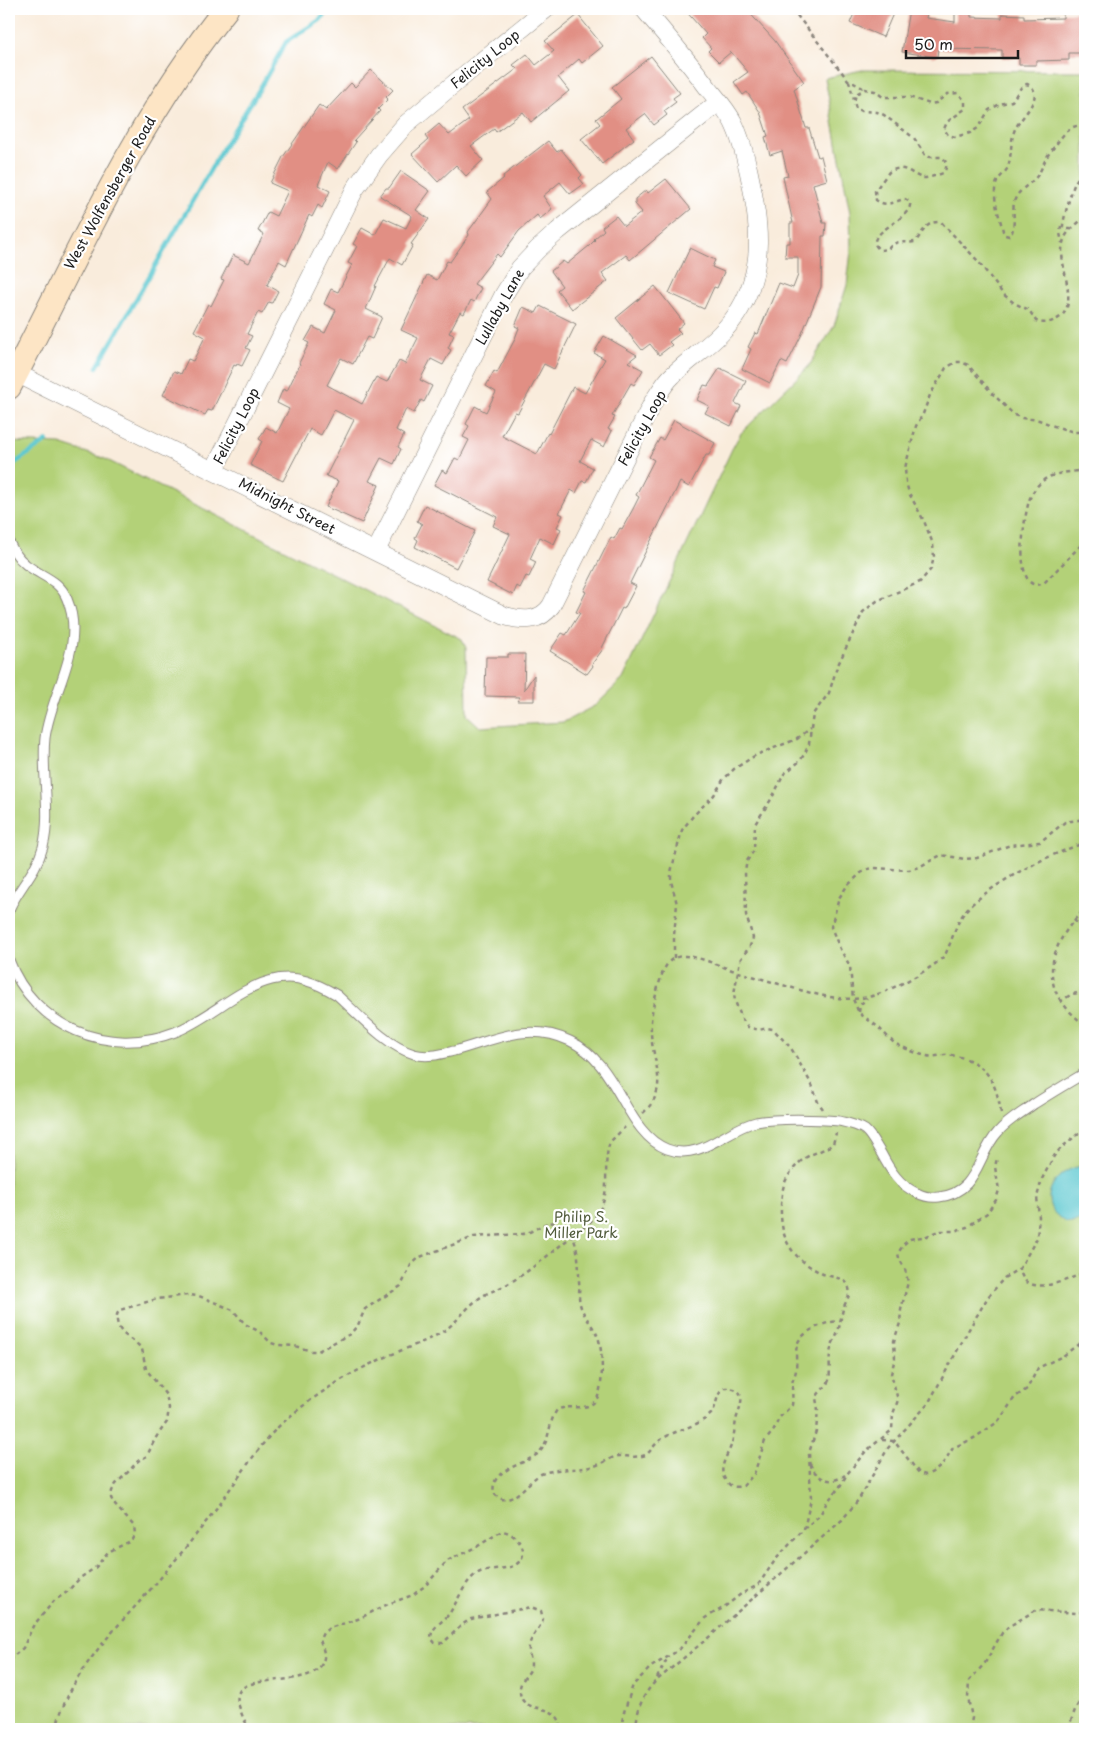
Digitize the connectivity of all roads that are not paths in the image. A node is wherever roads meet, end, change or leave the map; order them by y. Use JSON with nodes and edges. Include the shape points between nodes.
{"nodes":[{"id":1,"x":226,"y":9,"type":"edge"},
{"id":2,"x":546,"y":9,"type":"edge"},
{"id":3,"x":644,"y":9,"type":"edge"},
{"id":4,"x":719,"y":102,"type":"junction"},
{"id":5,"x":13,"y":380,"type":"edge"},
{"id":6,"x":214,"y":470,"type":"junction"},
{"id":7,"x":9,"y":542,"type":"edge"},
{"id":8,"x":376,"y":551,"type":"junction"},
{"id":9,"x":531,"y":619,"type":"joint"},
{"id":10,"x":9,"y":910,"type":"edge"},
{"id":11,"x":9,"y":960,"type":"edge"},
{"id":12,"x":1085,"y":1072,"type":"edge"}],
"edges":[{"from":1,"to":5,"type":"main road","name":"West Wolfensberger Road","via":[[172,82],[146,126],[74,258]]},
{"from":2,"to":6,"type":"street","name":"Felicity Loop","via":[[406,124],[379,155],[355,189]]},
{"from":3,"to":4,"type":"street","name":"Felicity Loop"},
{"from":4,"to":8,"type":"street","name":"Lullaby Lane","via":[[558,231],[520,268]]},
{"from":4,"to":9,"type":"street","name":"Felicity Loop","via":[[739,136],[755,201],[759,228],[754,277],[729,326],[672,376],[653,402],[551,606],[547,612]]},
{"from":5,"to":6,"type":"street","name":"Midnight Street"},
{"from":6,"to":8,"type":"street","name":"Midnight Street"},
{"from":7,"to":10,"type":"lane","via":[[23,562],[62,589],[68,599],[74,637],[45,738],[46,830],[43,847],[38,863]]},
{"from":8,"to":9,"type":"street","name":"Midnight Street","via":[[505,616]]},
{"from":11,"to":12,"type":"lane","via":[[19,984],[37,1004],[65,1025],[98,1038],[147,1040],[163,1036],[188,1026],[260,984],[288,978],[302,979],[328,989],[395,1044],[414,1054],[439,1054],[530,1031],[546,1033],[570,1040],[594,1057],[646,1135],[658,1144],[678,1152],[692,1152],[755,1122],[833,1120],[865,1130],[896,1178],[907,1188],[936,1198],[951,1195],[972,1179],[986,1149],[1002,1128]]}]}
